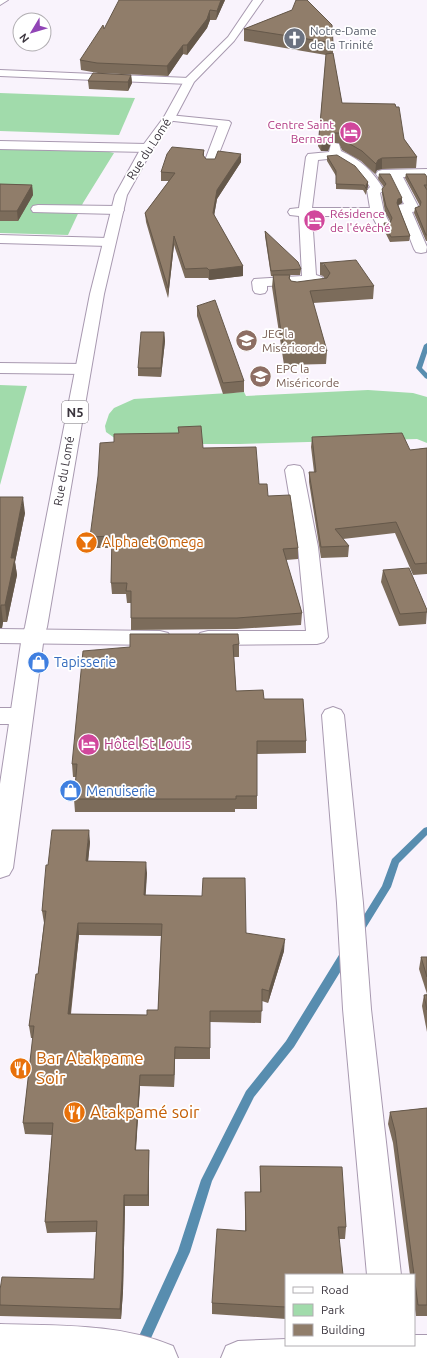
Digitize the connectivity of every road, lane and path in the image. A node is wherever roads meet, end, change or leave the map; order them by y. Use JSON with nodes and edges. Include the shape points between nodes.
{"nodes":[{"id":1,"x":3,"y":0,"type":"edge"},
{"id":2,"x":258,"y":0,"type":"edge"},
{"id":3,"x":0,"y":2,"type":"edge"},
{"id":4,"x":0,"y":73,"type":"edge"},
{"id":5,"x":189,"y":81,"type":"junction"},
{"id":6,"x":169,"y":118,"type":"junction"},
{"id":7,"x":0,"y":144,"type":"edge"},
{"id":8,"x":147,"y":148,"type":"junction"},
{"id":9,"x":210,"y":163,"type":"edge"},
{"id":10,"x":368,"y":174,"type":"junction"},
{"id":11,"x":395,"y":174,"type":"junction"},
{"id":12,"x":427,"y":174,"type":"edge"},
{"id":13,"x":38,"y":209,"type":"dead end"},
{"id":14,"x":117,"y":210,"type":"junction"},
{"id":15,"x":300,"y":212,"type":"junction"},
{"id":16,"x":377,"y":212,"type":"junction"},
{"id":17,"x":383,"y":224,"type":"edge"},
{"id":18,"x":0,"y":239,"type":"edge"},
{"id":19,"x":108,"y":242,"type":"junction"},
{"id":20,"x":421,"y":248,"type":"dead end"},
{"id":21,"x":311,"y":280,"type":"junction"},
{"id":22,"x":297,"y":289,"type":"edge"},
{"id":23,"x":260,"y":290,"type":"dead end"},
{"id":24,"x":0,"y":368,"type":"edge"},
{"id":25,"x":83,"y":369,"type":"junction"},
{"id":26,"x":294,"y":470,"type":"dead end"},
{"id":27,"x":0,"y":636,"type":"edge"},
{"id":28,"x":33,"y":636,"type":"junction"},
{"id":29,"x":333,"y":715,"type":"dead end"},
{"id":30,"x":11,"y":716,"type":"edge"},
{"id":31,"x":0,"y":868,"type":"edge"},
{"id":32,"x":384,"y":1274,"type":"edge"},
{"id":33,"x":0,"y":1341,"type":"edge"},
{"id":34,"x":392,"y":1352,"type":"edge"},
{"id":35,"x":427,"y":1352,"type":"edge"},
{"id":36,"x":161,"y":1358,"type":"edge"},
{"id":37,"x":238,"y":1358,"type":"edge"}],
"edges":[{"from":1,"to":3,"type":"main road"},
{"from":2,"to":5,"type":"main road","name":"Rue du Lomé","number":"N5","via":[[230,39]]},
{"from":4,"to":5,"type":"main road"},
{"from":5,"to":6,"type":"main road","name":"Rue du Lomé","number":"N5"},
{"from":6,"to":8,"type":"main road","name":"Rue du Lomé","number":"N5"},
{"from":6,"to":9,"type":"main road","via":[[224,124]]},
{"from":7,"to":8,"type":"main road"},
{"from":8,"to":14,"type":"main road","name":"Rue du Lomé","number":"N5","via":[[121,194]]},
{"from":10,"to":11,"type":"main road"},
{"from":10,"to":15,"type":"main road","via":[[358,164],[335,150],[335,155],[312,157]]},
{"from":10,"to":16,"type":"main road","via":[[378,190],[373,190]]},
{"from":11,"to":12,"type":"main road"},
{"from":11,"to":20,"type":"main road","via":[[413,208],[404,208]]},
{"from":13,"to":14,"type":"main road"},
{"from":14,"to":19,"type":"main road","name":"Rue du Lomé","number":"N5"},
{"from":15,"to":16,"type":"main road"},
{"from":15,"to":21,"type":"main road"},
{"from":16,"to":17,"type":"main road"},
{"from":18,"to":19,"type":"main road"},
{"from":19,"to":25,"type":"main road","name":"Rue du Lomé","number":"N5"},
{"from":21,"to":22,"type":"main road","via":[[317,280],[321,286]]},
{"from":21,"to":23,"type":"main road","via":[[259,282]]},
{"from":24,"to":25,"type":"main road"},
{"from":25,"to":28,"type":"main road","name":"Rue du Lomé","number":"N5"},
{"from":26,"to":28,"type":"main road","via":[[308,547],[316,637]]},
{"from":27,"to":28,"type":"main road"},
{"from":28,"to":30,"type":"main road","name":"Rue du Lomé","number":"N5"},
{"from":29,"to":32,"type":"main road","via":[[357,1009]]},
{"from":30,"to":31,"type":"main road","name":"Rue du Lomé","number":"N5"},
{"from":33,"to":36,"type":"main road","via":[[104,1345]]},
{"from":34,"to":35,"type":"main road"},
{"from":34,"to":37,"type":"main road"}]}
